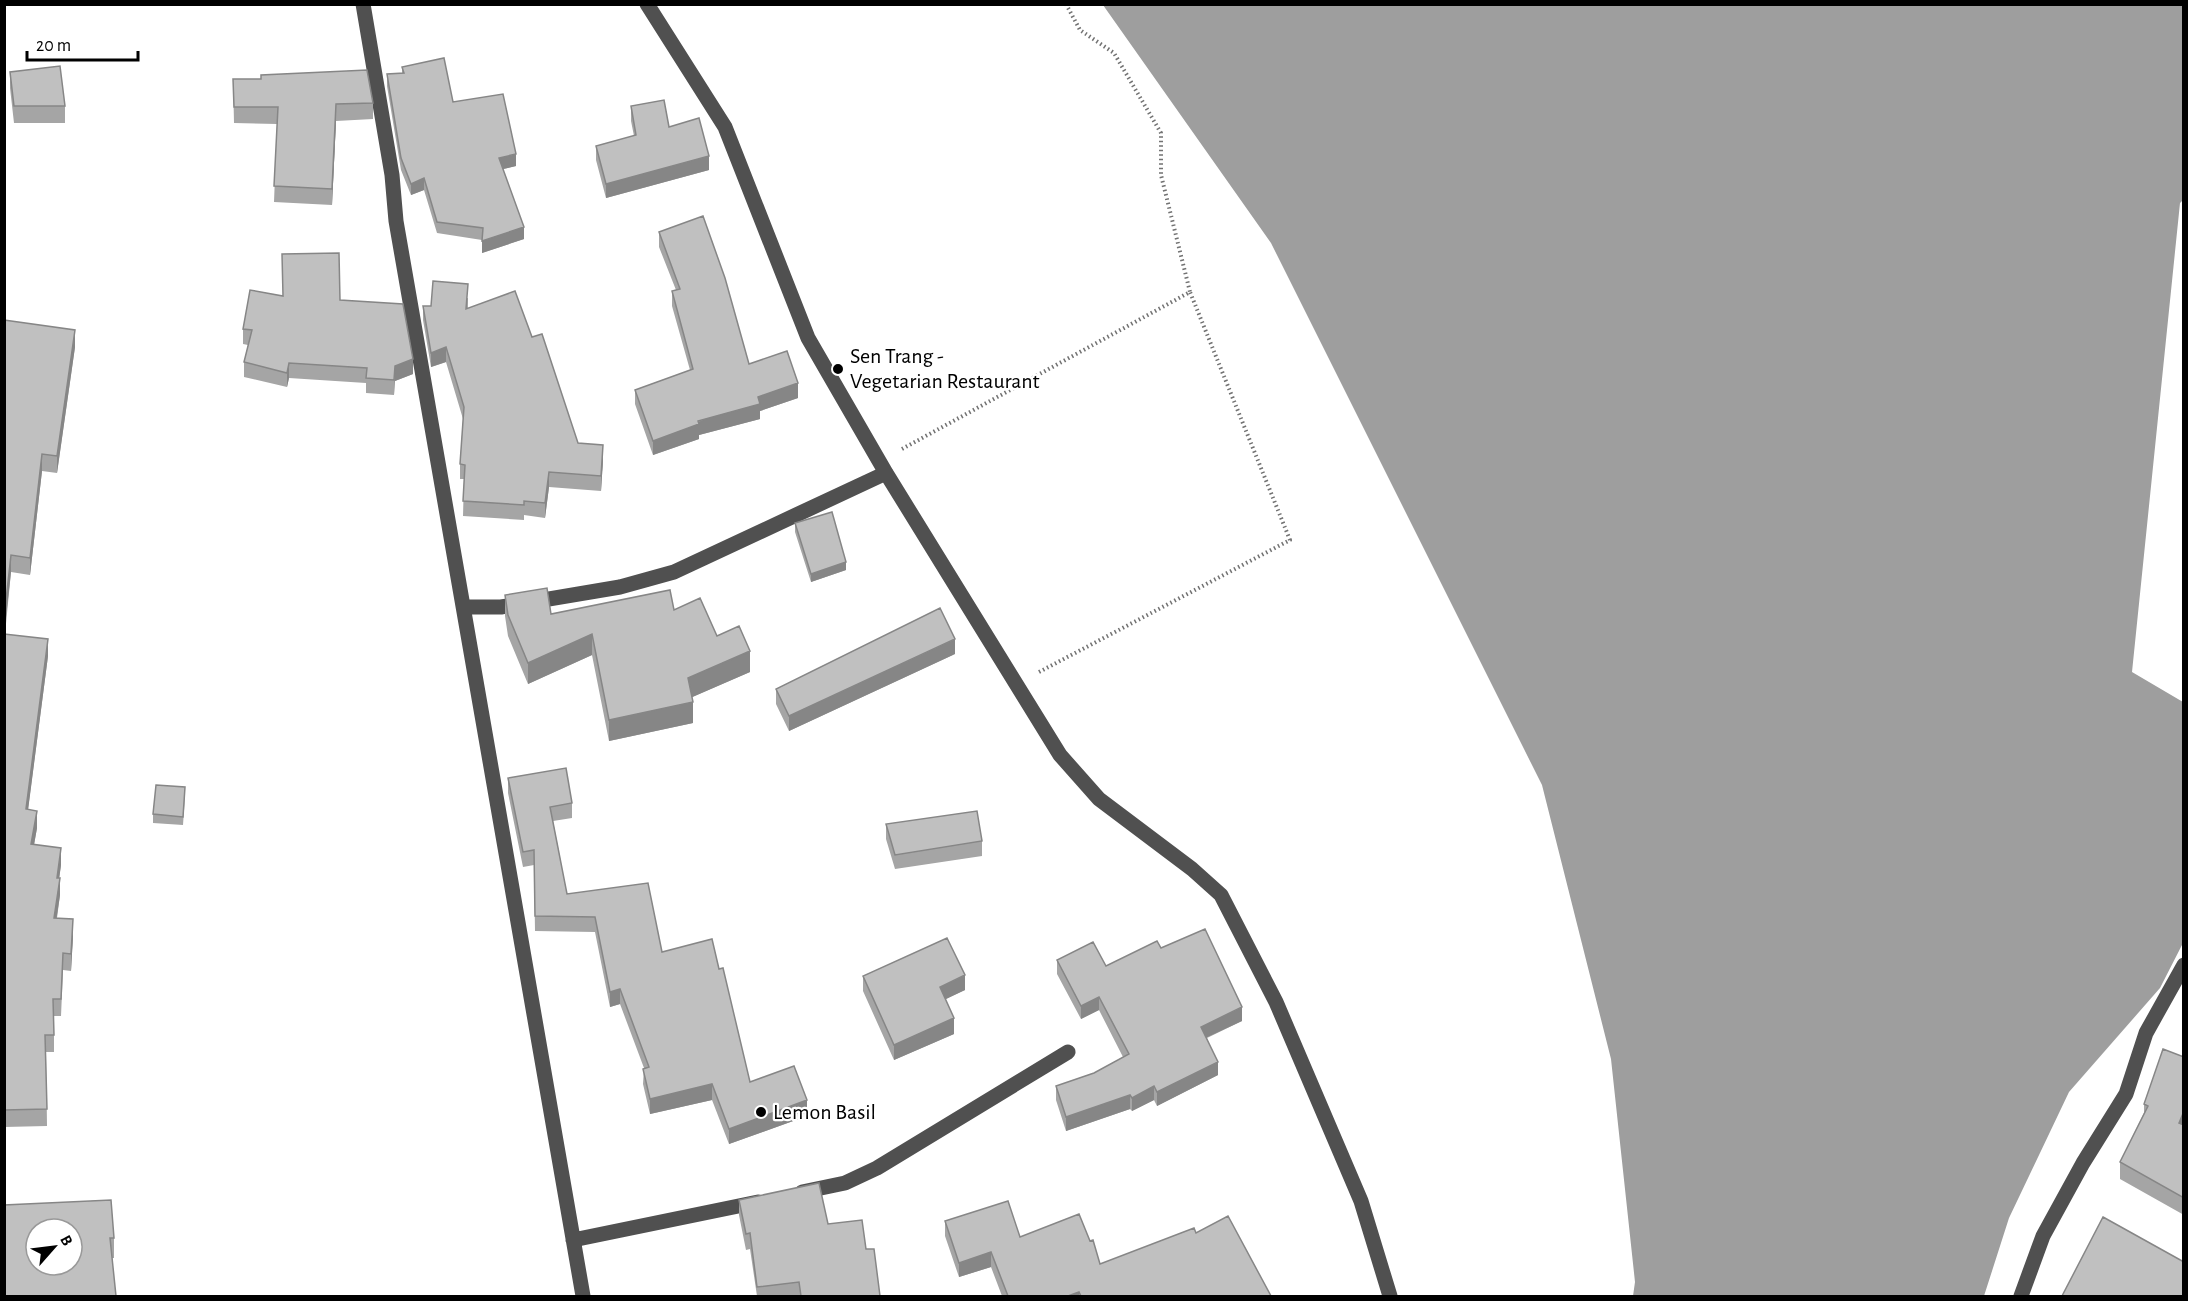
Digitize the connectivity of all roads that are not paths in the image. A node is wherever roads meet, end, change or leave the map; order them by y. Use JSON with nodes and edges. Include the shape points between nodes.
{"nodes":[{"id":1,"x":363,"y":4,"type":"edge"},
{"id":2,"x":647,"y":4,"type":"edge"},
{"id":3,"x":882,"y":467,"type":"junction"},
{"id":4,"x":465,"y":607,"type":"junction"},
{"id":5,"x":2184,"y":964,"type":"edge"},
{"id":6,"x":1068,"y":1052,"type":"dead end"},
{"id":7,"x":573,"y":1240,"type":"junction"},
{"id":8,"x":583,"y":1296,"type":"edge"},
{"id":9,"x":1390,"y":1296,"type":"edge"},
{"id":10,"x":2021,"y":1296,"type":"edge"}],
"edges":[{"from":1,"to":4,"type":"street","via":[[396,221]]},
{"from":2,"to":3,"type":"street","via":[[725,127],[808,338]]},
{"from":3,"to":4,"type":"street","via":[[674,572],[620,587],[513,605]]},
{"from":3,"to":9,"type":"street","via":[[1060,755],[1099,799],[1221,895],[1276,1002],[1356,1191]]},
{"from":4,"to":7,"type":"street"},
{"from":5,"to":10,"type":"street","via":[[2146,1033],[2126,1094],[2043,1236]]},
{"from":6,"to":7,"type":"street","via":[[877,1168],[845,1183]]},
{"from":7,"to":8,"type":"street"}]}
